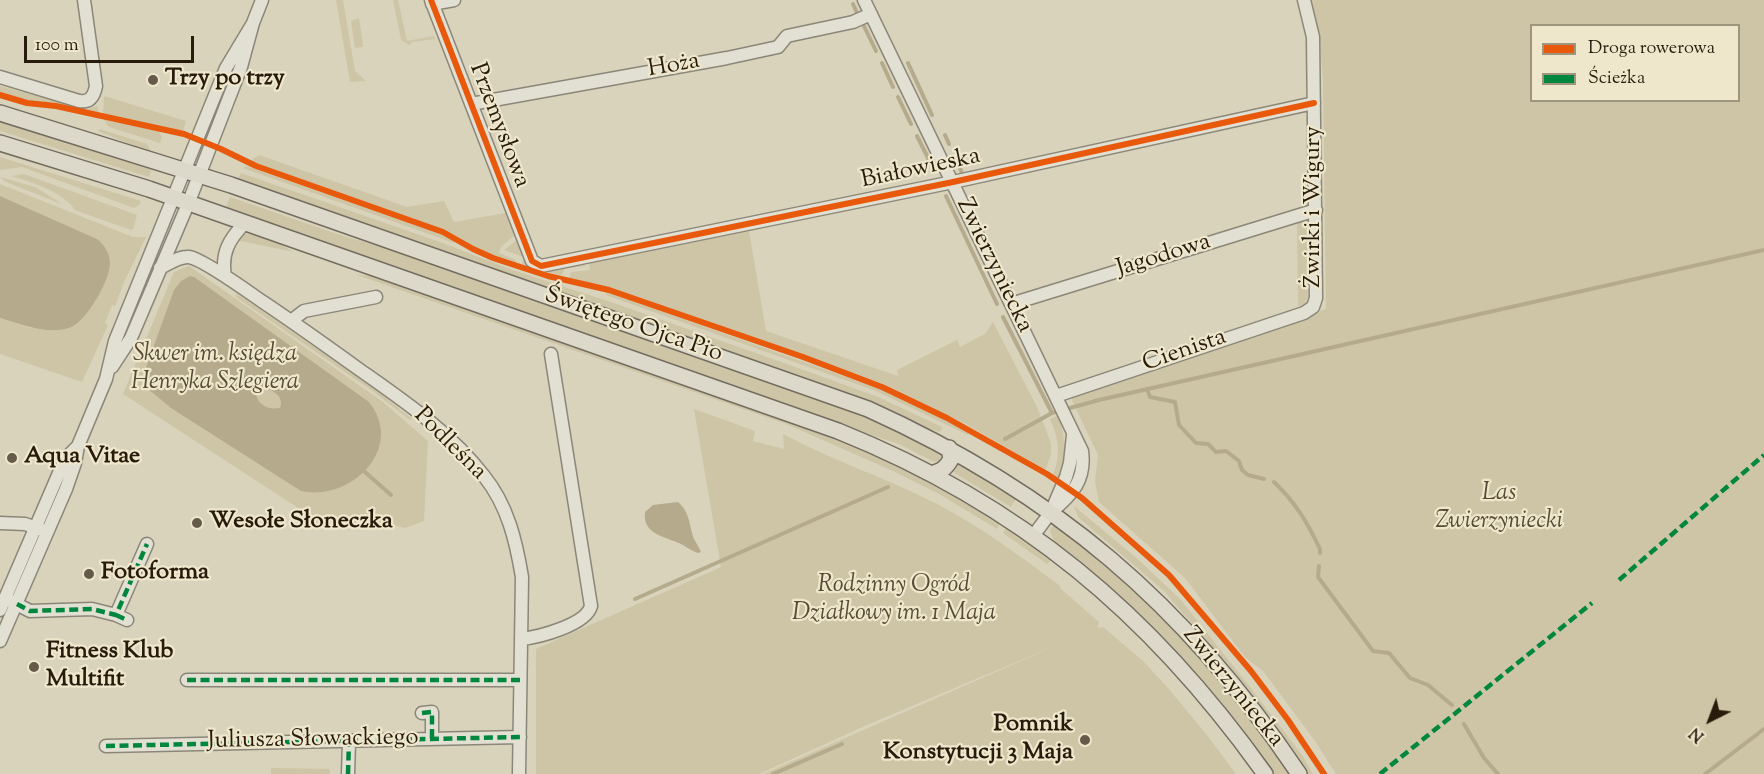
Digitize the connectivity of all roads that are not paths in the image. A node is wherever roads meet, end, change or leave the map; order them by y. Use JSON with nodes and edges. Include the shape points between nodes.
{"nodes":[{"id":1,"x":84,"y":0,"type":"edge"},
{"id":2,"x":262,"y":0,"type":"edge"},
{"id":3,"x":454,"y":0,"type":"edge"},
{"id":4,"x":864,"y":0,"type":"edge"},
{"id":5,"x":1304,"y":0,"type":"edge"},
{"id":6,"x":432,"y":2,"type":"edge"},
{"id":7,"x":871,"y":14,"type":"junction"},
{"id":8,"x":0,"y":77,"type":"edge"},
{"id":9,"x":1314,"y":103,"type":"junction"},
{"id":10,"x":471,"y":104,"type":"junction"},
{"id":11,"x":0,"y":113,"type":"edge"},
{"id":12,"x":0,"y":143,"type":"edge"},
{"id":13,"x":192,"y":172,"type":"junction"},
{"id":14,"x":953,"y":182,"type":"junction"},
{"id":15,"x":181,"y":201,"type":"junction"},
{"id":16,"x":1316,"y":210,"type":"junction"},
{"id":17,"x":245,"y":223,"type":"junction"},
{"id":18,"x":534,"y":264,"type":"joint"},
{"id":19,"x":160,"y":268,"type":"junction"},
{"id":20,"x":225,"y":276,"type":"junction"},
{"id":21,"x":376,"y":297,"type":"dead end"},
{"id":22,"x":1011,"y":304,"type":"junction"},
{"id":23,"x":1313,"y":307,"type":"joint"},
{"id":24,"x":291,"y":321,"type":"junction"},
{"id":25,"x":551,"y":354,"type":"dead end"},
{"id":26,"x":106,"y":379,"type":"junction"},
{"id":27,"x":1057,"y":398,"type":"junction"},
{"id":28,"x":949,"y":448,"type":"junction"},
{"id":29,"x":932,"y":474,"type":"junction"},
{"id":30,"x":1051,"y":512,"type":"junction"},
{"id":31,"x":48,"y":513,"type":"junction"},
{"id":32,"x":0,"y":523,"type":"edge"},
{"id":33,"x":35,"y":527,"type":"junction"},
{"id":34,"x":47,"y":532,"type":"junction"},
{"id":35,"x":1034,"y":536,"type":"junction"},
{"id":36,"x":147,"y":544,"type":"dead end"},
{"id":37,"x":5,"y":598,"type":"junction"},
{"id":38,"x":17,"y":604,"type":"junction"},
{"id":39,"x":0,"y":610,"type":"edge"},
{"id":40,"x":0,"y":633,"type":"edge"},
{"id":41,"x":521,"y":639,"type":"junction"},
{"id":42,"x":0,"y":640,"type":"edge"},
{"id":43,"x":187,"y":680,"type":"dead end"},
{"id":44,"x":520,"y":680,"type":"junction"},
{"id":45,"x":422,"y":713,"type":"dead end"},
{"id":46,"x":520,"y":737,"type":"junction"},
{"id":47,"x":432,"y":739,"type":"junction"},
{"id":48,"x":349,"y":741,"type":"junction"},
{"id":49,"x":106,"y":746,"type":"dead end"},
{"id":50,"x":348,"y":774,"type":"edge"},
{"id":51,"x":519,"y":774,"type":"edge"},
{"id":52,"x":1264,"y":774,"type":"edge"},
{"id":53,"x":1299,"y":774,"type":"edge"}],
"edges":[{"from":1,"to":8,"type":"street","via":[[96,87],[93,98],[83,102]]},
{"from":2,"to":13,"type":"street","via":[[241,67]]},
{"from":3,"to":6,"type":"street"},
{"from":4,"to":7,"type":"street","name":"Zwierzyniecka"},
{"from":5,"to":9,"type":"street","name":"Żwirki i Wigury","via":[[1313,37]]},
{"from":6,"to":10,"type":"street","name":"Przemysłowa"},
{"from":7,"to":10,"type":"street","name":"Hoża","via":[[853,22],[787,36],[778,46]]},
{"from":7,"to":14,"type":"street","name":"Zwierzyniecka"},
{"from":9,"to":14,"type":"street","name":"Białowieska"},
{"from":9,"to":16,"type":"street","name":"Żwirki i Wigury"},
{"from":10,"to":18,"type":"street","name":"Przemysłowa"},
{"from":11,"to":13,"type":"main road","name":"Świętego Ojca Pio"},
{"from":12,"to":15,"type":"main road","name":"Świętego Ojca Pio"},
{"from":13,"to":15,"type":"street"},
{"from":13,"to":28,"type":"main road","name":"Świętego Ojca Pio","via":[[868,409]]},
{"from":14,"to":18,"type":"street","name":"Białowieska","via":[[585,258],[544,266]]},
{"from":14,"to":22,"type":"street","name":"Zwierzyniecka"},
{"from":15,"to":17,"type":"main road","name":"Świętego Ojca Pio"},
{"from":15,"to":19,"type":"street"},
{"from":15,"to":26,"type":"street","via":[[115,341]]},
{"from":16,"to":22,"type":"street","name":"Jagodowa"},
{"from":16,"to":23,"type":"street","name":"Żwirki i Wigury"},
{"from":17,"to":20,"type":"street","via":[[228,241],[222,264]]},
{"from":17,"to":29,"type":"main road","name":"Świętego Ojca Pio","via":[[838,431]]},
{"from":19,"to":20,"type":"street","name":"Podleśna","via":[[192,257]]},
{"from":19,"to":26,"type":"street","via":[[131,338]]},
{"from":20,"to":24,"type":"street","name":"Podleśna"},
{"from":21,"to":24,"type":"street","via":[[304,311]]},
{"from":22,"to":27,"type":"street","name":"Zwierzyniecka"},
{"from":23,"to":27,"type":"street","name":"Cienista"},
{"from":24,"to":41,"type":"street","name":"Podleśna","via":[[400,398],[463,452],[485,477],[501,502],[518,550],[522,577]]},
{"from":25,"to":41,"type":"street","via":[[591,606],[590,612],[579,620],[537,637]]},
{"from":26,"to":31,"type":"street","via":[[78,446],[75,463]]},
{"from":27,"to":30,"type":"street","name":"Zwierzyniecka","via":[[1084,462],[1069,498]]},
{"from":28,"to":29,"type":"main road","via":[[948,465]]},
{"from":28,"to":30,"type":"main road","name":"Świętego Ojca Pio"},
{"from":29,"to":35,"type":"main road","name":"Świętego Ojca Pio"},
{"from":30,"to":35,"type":"street","name":"Zwierzyniecka"},
{"from":30,"to":53,"type":"main road","name":"Zwierzyniecka","via":[[1115,562],[1177,620],[1244,696]]},
{"from":31,"to":33,"type":"street"},
{"from":31,"to":34,"type":"street"},
{"from":32,"to":33,"type":"street"},
{"from":33,"to":34,"type":"street"},
{"from":33,"to":37,"type":"street"},
{"from":34,"to":38,"type":"street"},
{"from":35,"to":52,"type":"main road","name":"Zwierzyniecka","via":[[1104,592],[1166,651]]},
{"from":36,"to":38,"type":"street","via":[[121,618],[92,609],[30,611]]},
{"from":37,"to":38,"type":"street"},
{"from":37,"to":39,"type":"street"},
{"from":38,"to":42,"type":"street"},
{"from":40,"to":42,"type":"street"},
{"from":41,"to":44,"type":"street","name":"Podleśna"},
{"from":43,"to":44,"type":"street"},
{"from":44,"to":46,"type":"street","name":"Podleśna"},
{"from":45,"to":47,"type":"street","via":[[432,712]]},
{"from":46,"to":47,"type":"street","name":"Juliusza Słowackiego"},
{"from":46,"to":51,"type":"street","name":"Podleśna"},
{"from":47,"to":48,"type":"street","name":"Juliusza Słowackiego"},
{"from":48,"to":49,"type":"street","name":"Juliusza Słowackiego"},
{"from":48,"to":50,"type":"street"}]}
